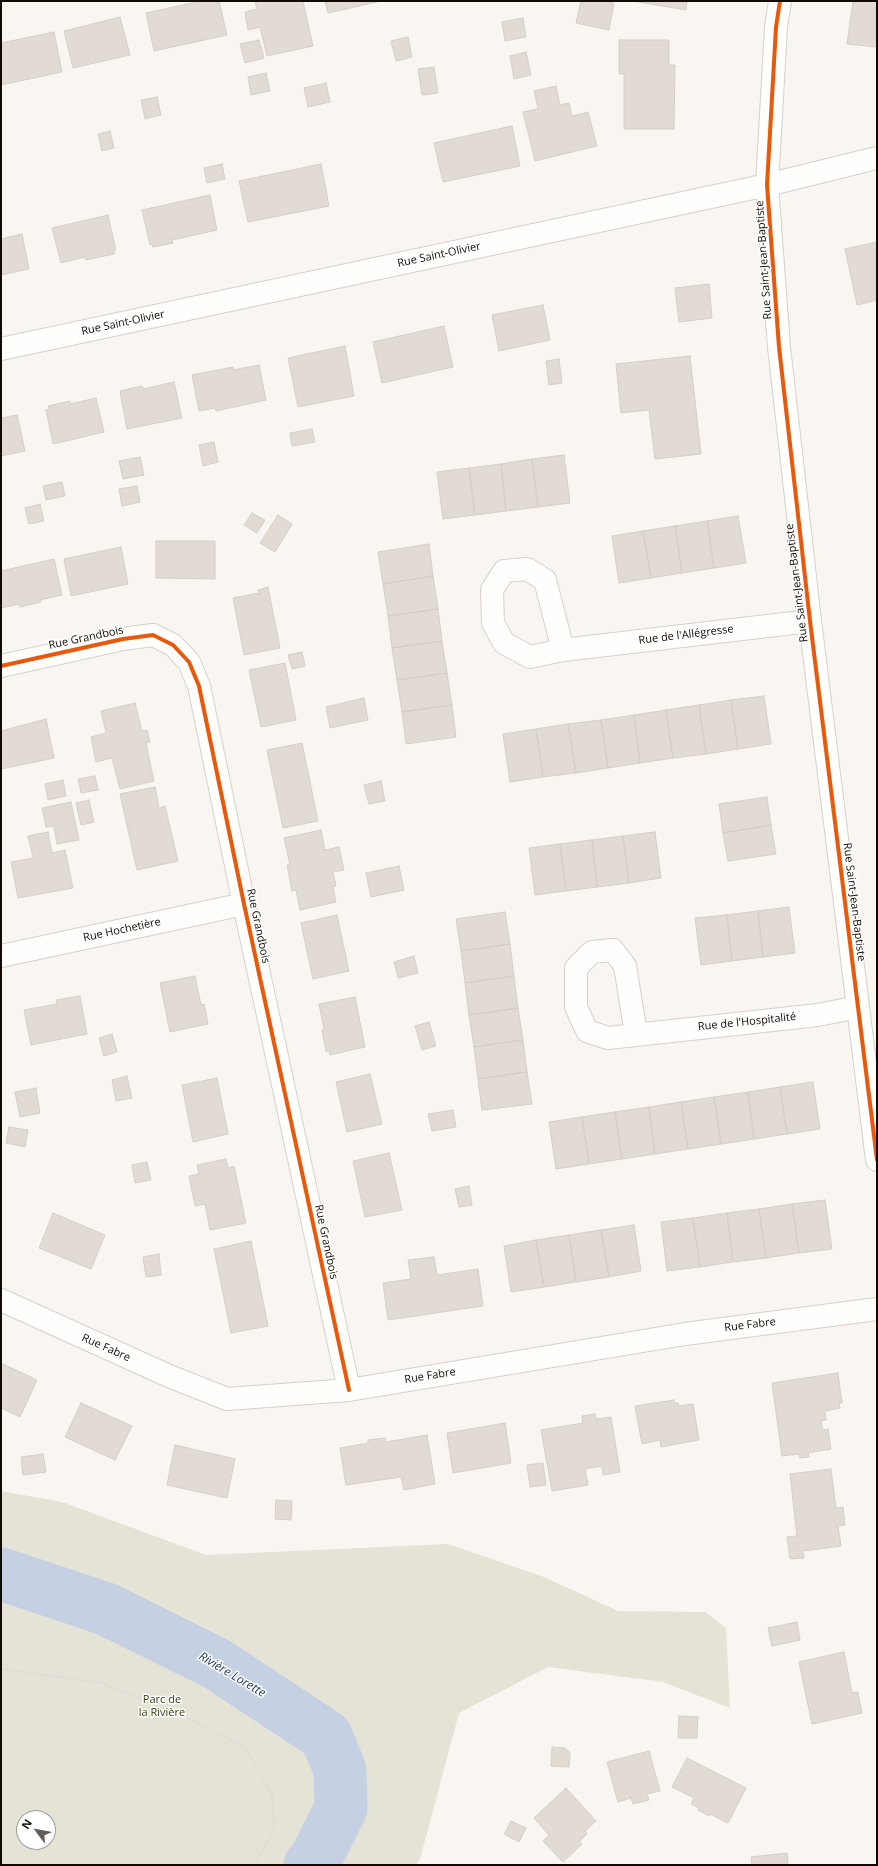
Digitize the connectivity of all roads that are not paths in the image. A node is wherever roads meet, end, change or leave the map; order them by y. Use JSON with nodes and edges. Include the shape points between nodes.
{"nodes":[{"id":1,"x":780,"y":1,"type":"edge"},
{"id":2,"x":877,"y":158,"type":"edge"},
{"id":3,"x":767,"y":185,"type":"junction"},
{"id":4,"x":1,"y":349,"type":"edge"},
{"id":5,"x":810,"y":621,"type":"junction"},
{"id":6,"x":563,"y":650,"type":"dead end"},
{"id":7,"x":1,"y":666,"type":"edge"},
{"id":8,"x":244,"y":904,"type":"junction"},
{"id":9,"x":1,"y":956,"type":"edge"},
{"id":10,"x":858,"y":1007,"type":"junction"},
{"id":11,"x":636,"y":1034,"type":"dead end"},
{"id":12,"x":873,"y":1098,"type":"edge"},
{"id":13,"x":877,"y":1160,"type":"edge"},
{"id":14,"x":1,"y":1300,"type":"edge"},
{"id":15,"x":877,"y":1309,"type":"edge"},
{"id":16,"x":349,"y":1390,"type":"junction"}],
"edges":[{"from":1,"to":3,"type":"street","name":"Rue Saint-Jean-Baptiste","via":[[776,27]]},
{"from":2,"to":3,"type":"street","name":"Rue Saint-Olivier"},
{"from":3,"to":4,"type":"street","name":"Rue Saint-Olivier"},
{"from":3,"to":5,"type":"street","name":"Rue Saint-Jean-Baptiste","via":[[779,347]]},
{"from":5,"to":6,"type":"street","name":"Rue de l'Allégresse"},
{"from":5,"to":10,"type":"street","name":"Rue Saint-Jean-Baptiste"},
{"from":7,"to":8,"type":"street","name":"Rue Grandbois","via":[[123,639],[152,636],[173,645],[189,662],[199,686]]},
{"from":8,"to":9,"type":"street","name":"Rue Hochetière"},
{"from":8,"to":16,"type":"street","name":"Rue Grandbois"},
{"from":10,"to":11,"type":"street","name":"Rue de l'Hospitalité","via":[[818,1015]]},
{"from":10,"to":12,"type":"street","name":"Rue Saint-Jean-Baptiste"},
{"from":12,"to":13,"type":"street","name":"Rue Saint-Jean-Baptiste"},
{"from":14,"to":16,"type":"street","name":"Rue Fabre","via":[[168,1376],[227,1399]]},
{"from":15,"to":16,"type":"street","name":"Rue Fabre","via":[[685,1334]]}]}
